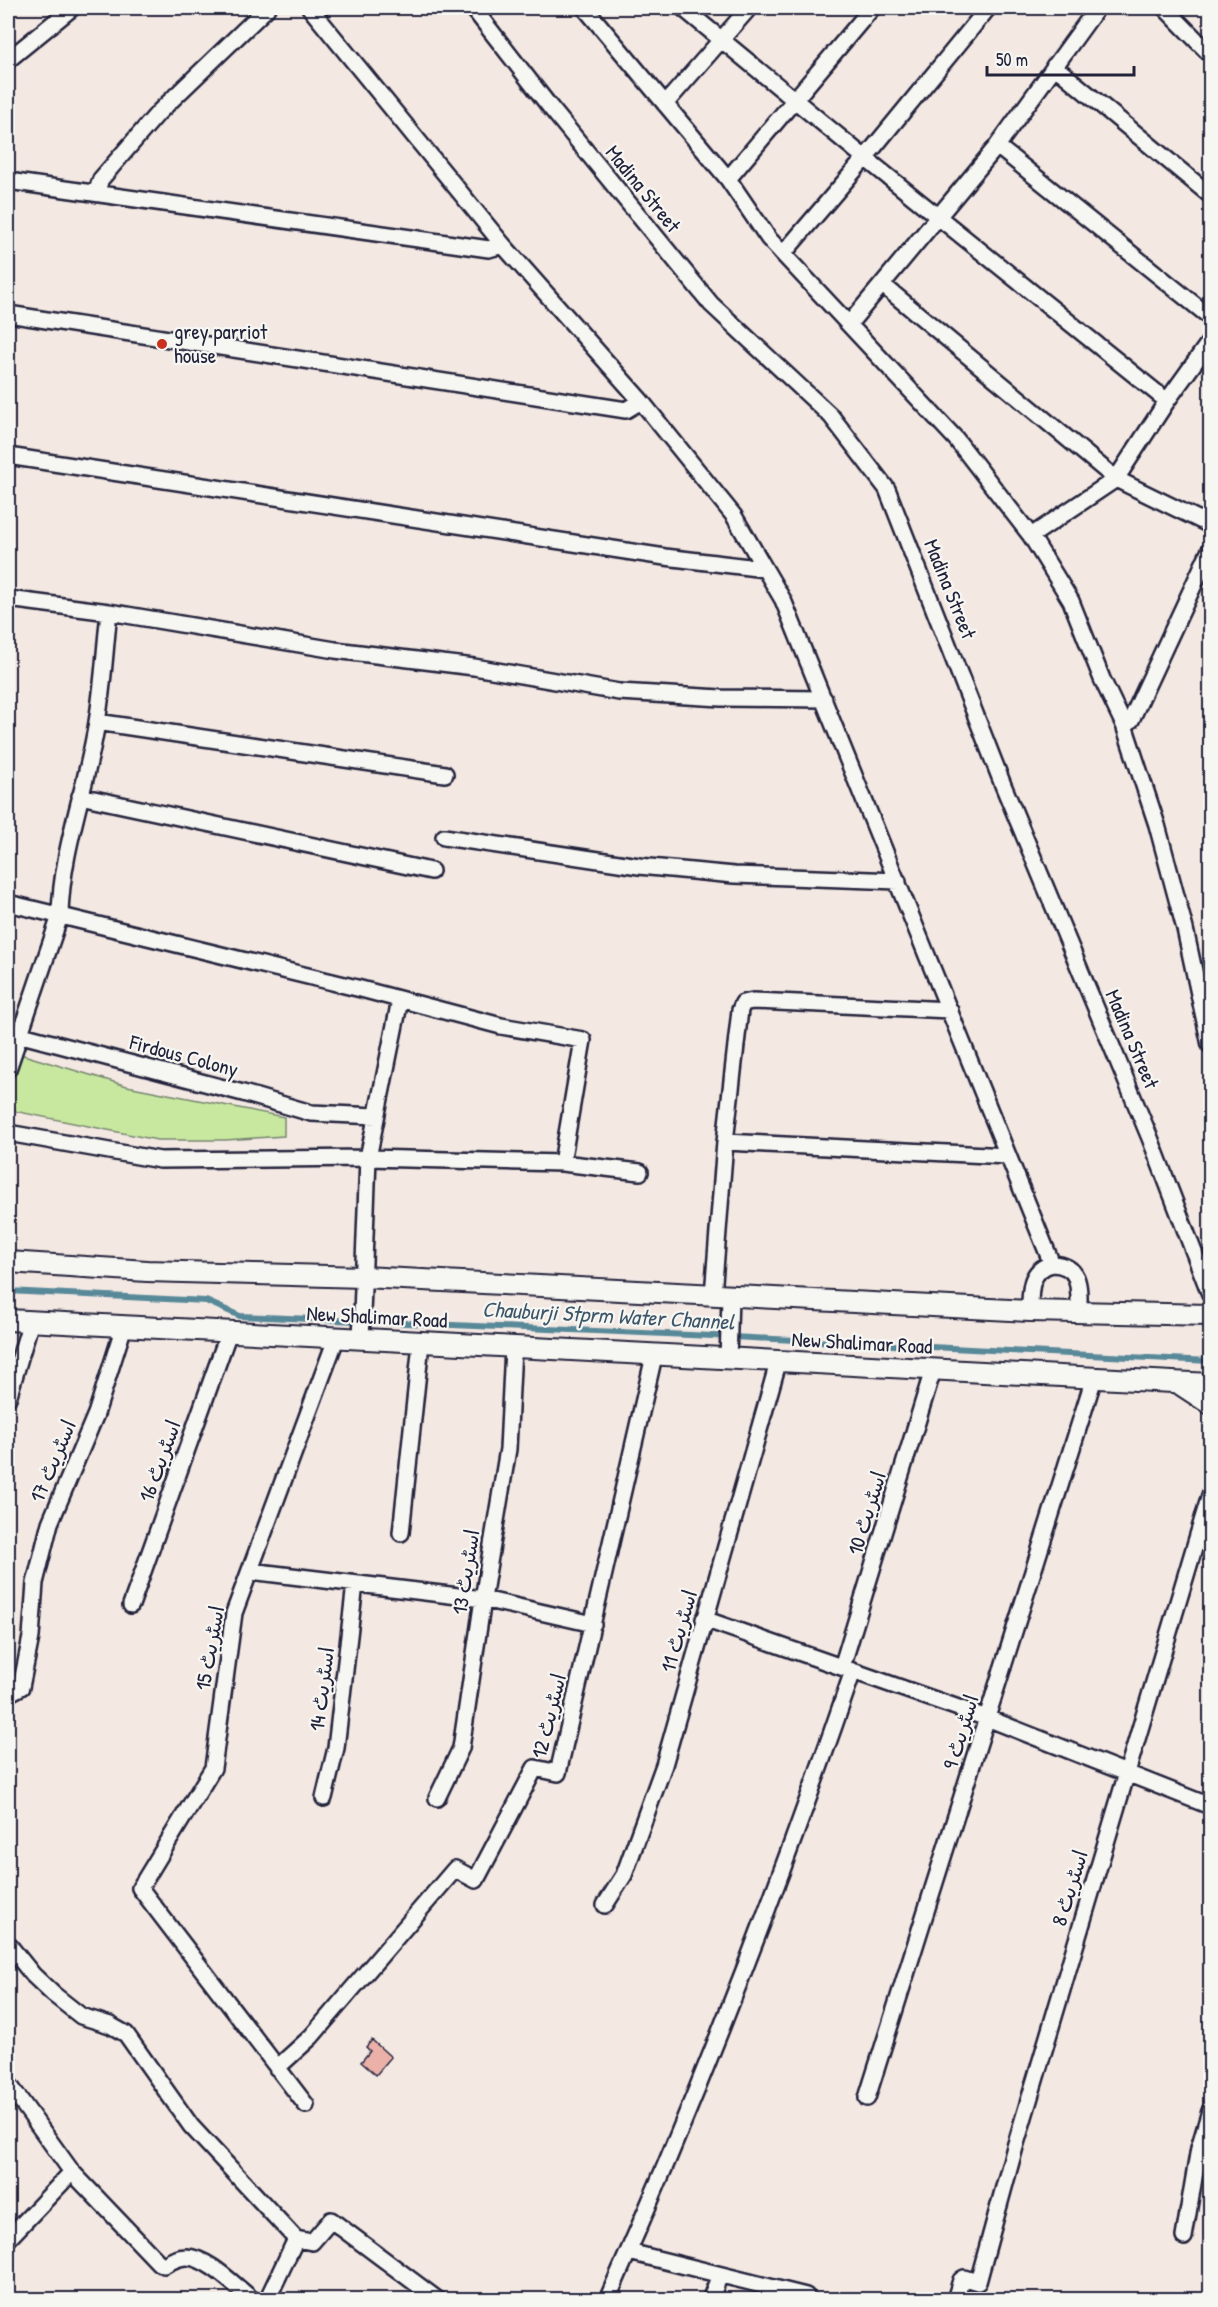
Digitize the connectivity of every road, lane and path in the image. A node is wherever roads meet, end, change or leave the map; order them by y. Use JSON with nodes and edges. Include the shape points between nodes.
{"nodes":[{"id":1,"x":72,"y":8,"type":"edge"},
{"id":2,"x":267,"y":8,"type":"edge"},
{"id":3,"x":310,"y":8,"type":"edge"},
{"id":4,"x":473,"y":8,"type":"edge"},
{"id":5,"x":585,"y":8,"type":"edge"},
{"id":6,"x":683,"y":8,"type":"edge"},
{"id":7,"x":749,"y":8,"type":"edge"},
{"id":8,"x":872,"y":8,"type":"edge"},
{"id":9,"x":988,"y":8,"type":"edge"},
{"id":10,"x":1096,"y":8,"type":"edge"},
{"id":11,"x":1165,"y":8,"type":"edge"},
{"id":12,"x":722,"y":40,"type":"junction"},
{"id":13,"x":1210,"y":54,"type":"edge"},
{"id":14,"x":8,"y":60,"type":"edge"},
{"id":15,"x":1054,"y":66,"type":"junction"},
{"id":16,"x":796,"y":100,"type":"junction"},
{"id":17,"x":665,"y":104,"type":"junction"},
{"id":18,"x":997,"y":146,"type":"junction"},
{"id":19,"x":865,"y":158,"type":"junction"},
{"id":20,"x":728,"y":179,"type":"junction"},
{"id":21,"x":8,"y":181,"type":"edge"},
{"id":22,"x":96,"y":193,"type":"junction"},
{"id":23,"x":1210,"y":195,"type":"edge"},
{"id":24,"x":939,"y":217,"type":"junction"},
{"id":25,"x":503,"y":245,"type":"junction"},
{"id":26,"x":783,"y":254,"type":"junction"},
{"id":27,"x":884,"y":285,"type":"junction"},
{"id":28,"x":8,"y":314,"type":"edge"},
{"id":29,"x":1210,"y":317,"type":"edge"},
{"id":30,"x":849,"y":324,"type":"junction"},
{"id":31,"x":1210,"y":341,"type":"edge"},
{"id":32,"x":641,"y":401,"type":"junction"},
{"id":33,"x":1167,"y":401,"type":"junction"},
{"id":34,"x":8,"y":456,"type":"edge"},
{"id":35,"x":1116,"y":479,"type":"junction"},
{"id":36,"x":1210,"y":525,"type":"edge"},
{"id":37,"x":1031,"y":536,"type":"junction"},
{"id":38,"x":1210,"y":550,"type":"edge"},
{"id":39,"x":765,"y":569,"type":"junction"},
{"id":40,"x":8,"y":599,"type":"edge"},
{"id":41,"x":109,"y":612,"type":"junction"},
{"id":42,"x":824,"y":699,"type":"junction"},
{"id":43,"x":97,"y":722,"type":"junction"},
{"id":44,"x":1124,"y":725,"type":"junction"},
{"id":45,"x":445,"y":774,"type":"dead end"},
{"id":46,"x":80,"y":796,"type":"junction"},
{"id":47,"x":444,"y":837,"type":"dead end"},
{"id":48,"x":431,"y":871,"type":"dead end"},
{"id":49,"x":898,"y":881,"type":"junction"},
{"id":50,"x":8,"y":903,"type":"edge"},
{"id":51,"x":60,"y":916,"type":"junction"},
{"id":52,"x":400,"y":1000,"type":"junction"},
{"id":53,"x":950,"y":1010,"type":"junction"},
{"id":54,"x":18,"y":1035,"type":"junction"},
{"id":55,"x":1210,"y":1046,"type":"edge"},
{"id":56,"x":8,"y":1070,"type":"edge"},
{"id":57,"x":376,"y":1116,"type":"junction"},
{"id":58,"x":8,"y":1132,"type":"edge"},
{"id":59,"x":725,"y":1142,"type":"junction"},
{"id":60,"x":1008,"y":1156,"type":"junction"},
{"id":61,"x":368,"y":1158,"type":"junction"},
{"id":62,"x":562,"y":1163,"type":"junction"},
{"id":63,"x":640,"y":1172,"type":"dead end"},
{"id":64,"x":8,"y":1262,"type":"edge"},
{"id":65,"x":1052,"y":1264,"type":"junction"},
{"id":66,"x":363,"y":1284,"type":"junction"},
{"id":67,"x":1210,"y":1294,"type":"edge"},
{"id":68,"x":724,"y":1301,"type":"junction"},
{"id":69,"x":1030,"y":1311,"type":"junction"},
{"id":70,"x":1079,"y":1312,"type":"junction"},
{"id":71,"x":1210,"y":1315,"type":"edge"},
{"id":72,"x":8,"y":1320,"type":"edge"},
{"id":73,"x":31,"y":1321,"type":"junction"},
{"id":74,"x":124,"y":1326,"type":"junction"},
{"id":75,"x":229,"y":1332,"type":"junction"},
{"id":76,"x":361,"y":1333,"type":"junction"},
{"id":77,"x":336,"y":1339,"type":"junction"},
{"id":78,"x":421,"y":1344,"type":"junction"},
{"id":79,"x":513,"y":1348,"type":"junction"},
{"id":80,"x":728,"y":1354,"type":"junction"},
{"id":81,"x":654,"y":1356,"type":"junction"},
{"id":82,"x":778,"y":1363,"type":"junction"},
{"id":83,"x":933,"y":1370,"type":"junction"},
{"id":84,"x":1094,"y":1378,"type":"junction"},
{"id":85,"x":1176,"y":1382,"type":"junction"},
{"id":86,"x":1210,"y":1384,"type":"edge"},
{"id":87,"x":8,"y":1398,"type":"edge"},
{"id":88,"x":1210,"y":1404,"type":"edge"},
{"id":89,"x":1210,"y":1495,"type":"edge"},
{"id":90,"x":401,"y":1533,"type":"dead end"},
{"id":91,"x":250,"y":1572,"type":"junction"},
{"id":92,"x":355,"y":1584,"type":"junction"},
{"id":93,"x":483,"y":1599,"type":"junction"},
{"id":94,"x":131,"y":1605,"type":"dead end"},
{"id":95,"x":704,"y":1618,"type":"junction"},
{"id":96,"x":593,"y":1624,"type":"junction"},
{"id":97,"x":848,"y":1669,"type":"junction"},
{"id":98,"x":14,"y":1690,"type":"edge"},
{"id":99,"x":987,"y":1718,"type":"junction"},
{"id":100,"x":1127,"y":1773,"type":"junction"},
{"id":101,"x":324,"y":1798,"type":"dead end"},
{"id":102,"x":437,"y":1798,"type":"dead end"},
{"id":103,"x":1210,"y":1806,"type":"edge"},
{"id":104,"x":605,"y":1905,"type":"dead end"},
{"id":105,"x":8,"y":1944,"type":"edge"},
{"id":106,"x":278,"y":2068,"type":"junction"},
{"id":107,"x":8,"y":2083,"type":"edge"},
{"id":108,"x":867,"y":2098,"type":"dead end"},
{"id":109,"x":306,"y":2105,"type":"dead end"},
{"id":110,"x":1210,"y":2111,"type":"edge"},
{"id":111,"x":72,"y":2172,"type":"junction"},
{"id":112,"x":1184,"y":2237,"type":"dead end"},
{"id":113,"x":8,"y":2239,"type":"edge"},
{"id":114,"x":296,"y":2239,"type":"junction"},
{"id":115,"x":629,"y":2252,"type":"junction"},
{"id":116,"x":720,"y":2275,"type":"junction"},
{"id":117,"x":253,"y":2300,"type":"edge"},
{"id":118,"x":267,"y":2300,"type":"edge"},
{"id":119,"x":438,"y":2300,"type":"edge"},
{"id":120,"x":607,"y":2300,"type":"edge"},
{"id":121,"x":710,"y":2300,"type":"edge"},
{"id":122,"x":804,"y":2300,"type":"edge"},
{"id":123,"x":955,"y":2300,"type":"edge"}],
"edges":[{"from":1,"to":14,"type":"street"},
{"from":2,"to":22,"type":"street","via":[[158,112],[101,179]]},
{"from":3,"to":25,"type":"street"},
{"from":4,"to":67,"type":"street","name":"Madina Street","via":[[711,304],[831,416],[887,489]]},
{"from":5,"to":17,"type":"street"},
{"from":6,"to":12,"type":"street"},
{"from":7,"to":12,"type":"street"},
{"from":8,"to":16,"type":"street"},
{"from":9,"to":19,"type":"street"},
{"from":10,"to":15,"type":"street"},
{"from":11,"to":13,"type":"street"},
{"from":12,"to":16,"type":"street"},
{"from":12,"to":17,"type":"street"},
{"from":15,"to":18,"type":"street"},
{"from":15,"to":23,"type":"street"},
{"from":16,"to":19,"type":"street"},
{"from":16,"to":20,"type":"street"},
{"from":17,"to":20,"type":"street"},
{"from":18,"to":24,"type":"street"},
{"from":18,"to":29,"type":"street"},
{"from":19,"to":24,"type":"street"},
{"from":19,"to":26,"type":"street"},
{"from":20,"to":26,"type":"street"},
{"from":21,"to":22,"type":"street"},
{"from":22,"to":25,"type":"street","via":[[489,249]]},
{"from":24,"to":27,"type":"street"},
{"from":24,"to":33,"type":"street"},
{"from":25,"to":32,"type":"street"},
{"from":26,"to":30,"type":"street"},
{"from":27,"to":30,"type":"street"},
{"from":27,"to":35,"type":"street"},
{"from":28,"to":32,"type":"street","via":[[626,410]]},
{"from":30,"to":37,"type":"street","via":[[956,439]]},
{"from":31,"to":33,"type":"street"},
{"from":32,"to":39,"type":"street","via":[[734,516]]},
{"from":33,"to":35,"type":"street"},
{"from":34,"to":39,"type":"street"},
{"from":35,"to":36,"type":"street"},
{"from":35,"to":37,"type":"street"},
{"from":37,"to":44,"type":"street","via":[[1071,601]]},
{"from":38,"to":44,"type":"street","via":[[1131,720]]},
{"from":39,"to":42,"type":"street","via":[[783,600]]},
{"from":40,"to":41,"type":"street"},
{"from":41,"to":42,"type":"street","via":[[619,692]]},
{"from":41,"to":43,"type":"street"},
{"from":42,"to":49,"type":"street"},
{"from":43,"to":45,"type":"street"},
{"from":43,"to":46,"type":"street"},
{"from":44,"to":55,"type":"street","via":[[1185,929]]},
{"from":46,"to":48,"type":"street"},
{"from":46,"to":51,"type":"street"},
{"from":47,"to":49,"type":"street","via":[[639,866],[734,875]]},
{"from":49,"to":53,"type":"street"},
{"from":50,"to":51,"type":"street"},
{"from":51,"to":52,"type":"street"},
{"from":51,"to":54,"type":"street"},
{"from":52,"to":57,"type":"street"},
{"from":52,"to":62,"type":"street","via":[[501,1026],[583,1040]]},
{"from":53,"to":59,"type":"street","via":[[743,1003]]},
{"from":53,"to":60,"type":"street"},
{"from":54,"to":56,"type":"street"},
{"from":54,"to":57,"type":"street","name":"Firdous Colony","via":[[311,1113]]},
{"from":57,"to":61,"type":"street"},
{"from":58,"to":61,"type":"street","via":[[160,1160]]},
{"from":59,"to":60,"type":"street"},
{"from":59,"to":68,"type":"street"},
{"from":60,"to":65,"type":"street"},
{"from":61,"to":62,"type":"street"},
{"from":61,"to":66,"type":"street"},
{"from":62,"to":63,"type":"street"},
{"from":64,"to":66,"type":"street"},
{"from":65,"to":69,"type":"street","via":[[1038,1271],[1032,1280]]},
{"from":65,"to":70,"type":"street","via":[[1060,1264],[1077,1277]]},
{"from":66,"to":68,"type":"street"},
{"from":66,"to":76,"type":"street"},
{"from":68,"to":69,"type":"street"},
{"from":68,"to":80,"type":"street"},
{"from":69,"to":70,"type":"street"},
{"from":70,"to":71,"type":"street"},
{"from":72,"to":73,"type":"street","name":"New Shalimar Road"},
{"from":73,"to":74,"type":"street","name":"New Shalimar Road"},
{"from":73,"to":87,"type":"street"},
{"from":74,"to":75,"type":"street","name":"New Shalimar Road"},
{"from":74,"to":98,"type":"street","name":"اسٹریٹ 17","via":[[96,1414],[50,1523],[35,1583],[31,1637]]},
{"from":75,"to":77,"type":"street","name":"New Shalimar Road"},
{"from":75,"to":94,"type":"street","name":"اسٹریٹ 16"},
{"from":76,"to":77,"type":"street","name":"New Shalimar Road"},
{"from":76,"to":78,"type":"street","name":"New Shalimar Road"},
{"from":77,"to":91,"type":"street","name":"اسٹریٹ 15"},
{"from":78,"to":79,"type":"street","name":"New Shalimar Road"},
{"from":78,"to":90,"type":"street"},
{"from":79,"to":81,"type":"street","name":"New Shalimar Road"},
{"from":79,"to":93,"type":"street","name":"اسٹریٹ 13","via":[[508,1449]]},
{"from":80,"to":81,"type":"street","name":"New Shalimar Road"},
{"from":80,"to":82,"type":"street","name":"New Shalimar Road"},
{"from":81,"to":96,"type":"street","name":"اسٹریٹ 12"},
{"from":82,"to":83,"type":"street","name":"New Shalimar Road"},
{"from":82,"to":95,"type":"street","name":"اسٹریٹ 11"},
{"from":83,"to":84,"type":"street","name":"New Shalimar Road"},
{"from":83,"to":97,"type":"street","name":"اسٹریٹ 10"},
{"from":84,"to":85,"type":"street","name":"New Shalimar Road"},
{"from":84,"to":99,"type":"street","name":"اسٹریٹ 9"},
{"from":85,"to":86,"type":"street","name":"New Shalimar Road"},
{"from":85,"to":88,"type":"street"},
{"from":89,"to":100,"type":"street","name":"اسٹریٹ 8"},
{"from":91,"to":92,"type":"street"},
{"from":91,"to":106,"type":"street","name":"اسٹریٹ 15","via":[[234,1613],[213,1768],[140,1888]]},
{"from":92,"to":93,"type":"street"},
{"from":92,"to":101,"type":"street","name":"اسٹریٹ 14","via":[[336,1748]]},
{"from":93,"to":96,"type":"street"},
{"from":93,"to":102,"type":"street","name":"اسٹریٹ 13","via":[[461,1748]]},
{"from":95,"to":97,"type":"street"},
{"from":95,"to":104,"type":"street","name":"اسٹریٹ 11","via":[[664,1765],[624,1875]]},
{"from":96,"to":106,"type":"street","name":"اسٹریٹ 12","via":[[558,1773],[535,1768],[476,1880],[455,1869],[311,2037]]},
{"from":97,"to":99,"type":"street"},
{"from":97,"to":115,"type":"street","name":"اسٹریٹ 10","via":[[800,1827]]},
{"from":99,"to":100,"type":"street"},
{"from":99,"to":108,"type":"street","name":"اسٹریٹ 9"},
{"from":100,"to":103,"type":"street"},
{"from":100,"to":123,"type":"street","name":"اسٹریٹ 8","via":[[978,2282],[961,2280]]},
{"from":105,"to":114,"type":"street","via":[[33,1975],[81,2016],[126,2034],[191,2126]]},
{"from":106,"to":109,"type":"street"},
{"from":107,"to":111,"type":"street"},
{"from":110,"to":112,"type":"street","via":[[1199,2148]]},
{"from":111,"to":113,"type":"street"},
{"from":111,"to":117,"type":"street","via":[[159,2263],[194,2259],[213,2267]]},
{"from":114,"to":118,"type":"street"},
{"from":114,"to":119,"type":"street","via":[[312,2241],[331,2220]]},
{"from":115,"to":116,"type":"street"},
{"from":115,"to":120,"type":"street","name":"اسٹریٹ 10"},
{"from":116,"to":121,"type":"street"},
{"from":116,"to":122,"type":"street","via":[[806,2296]]}]}
